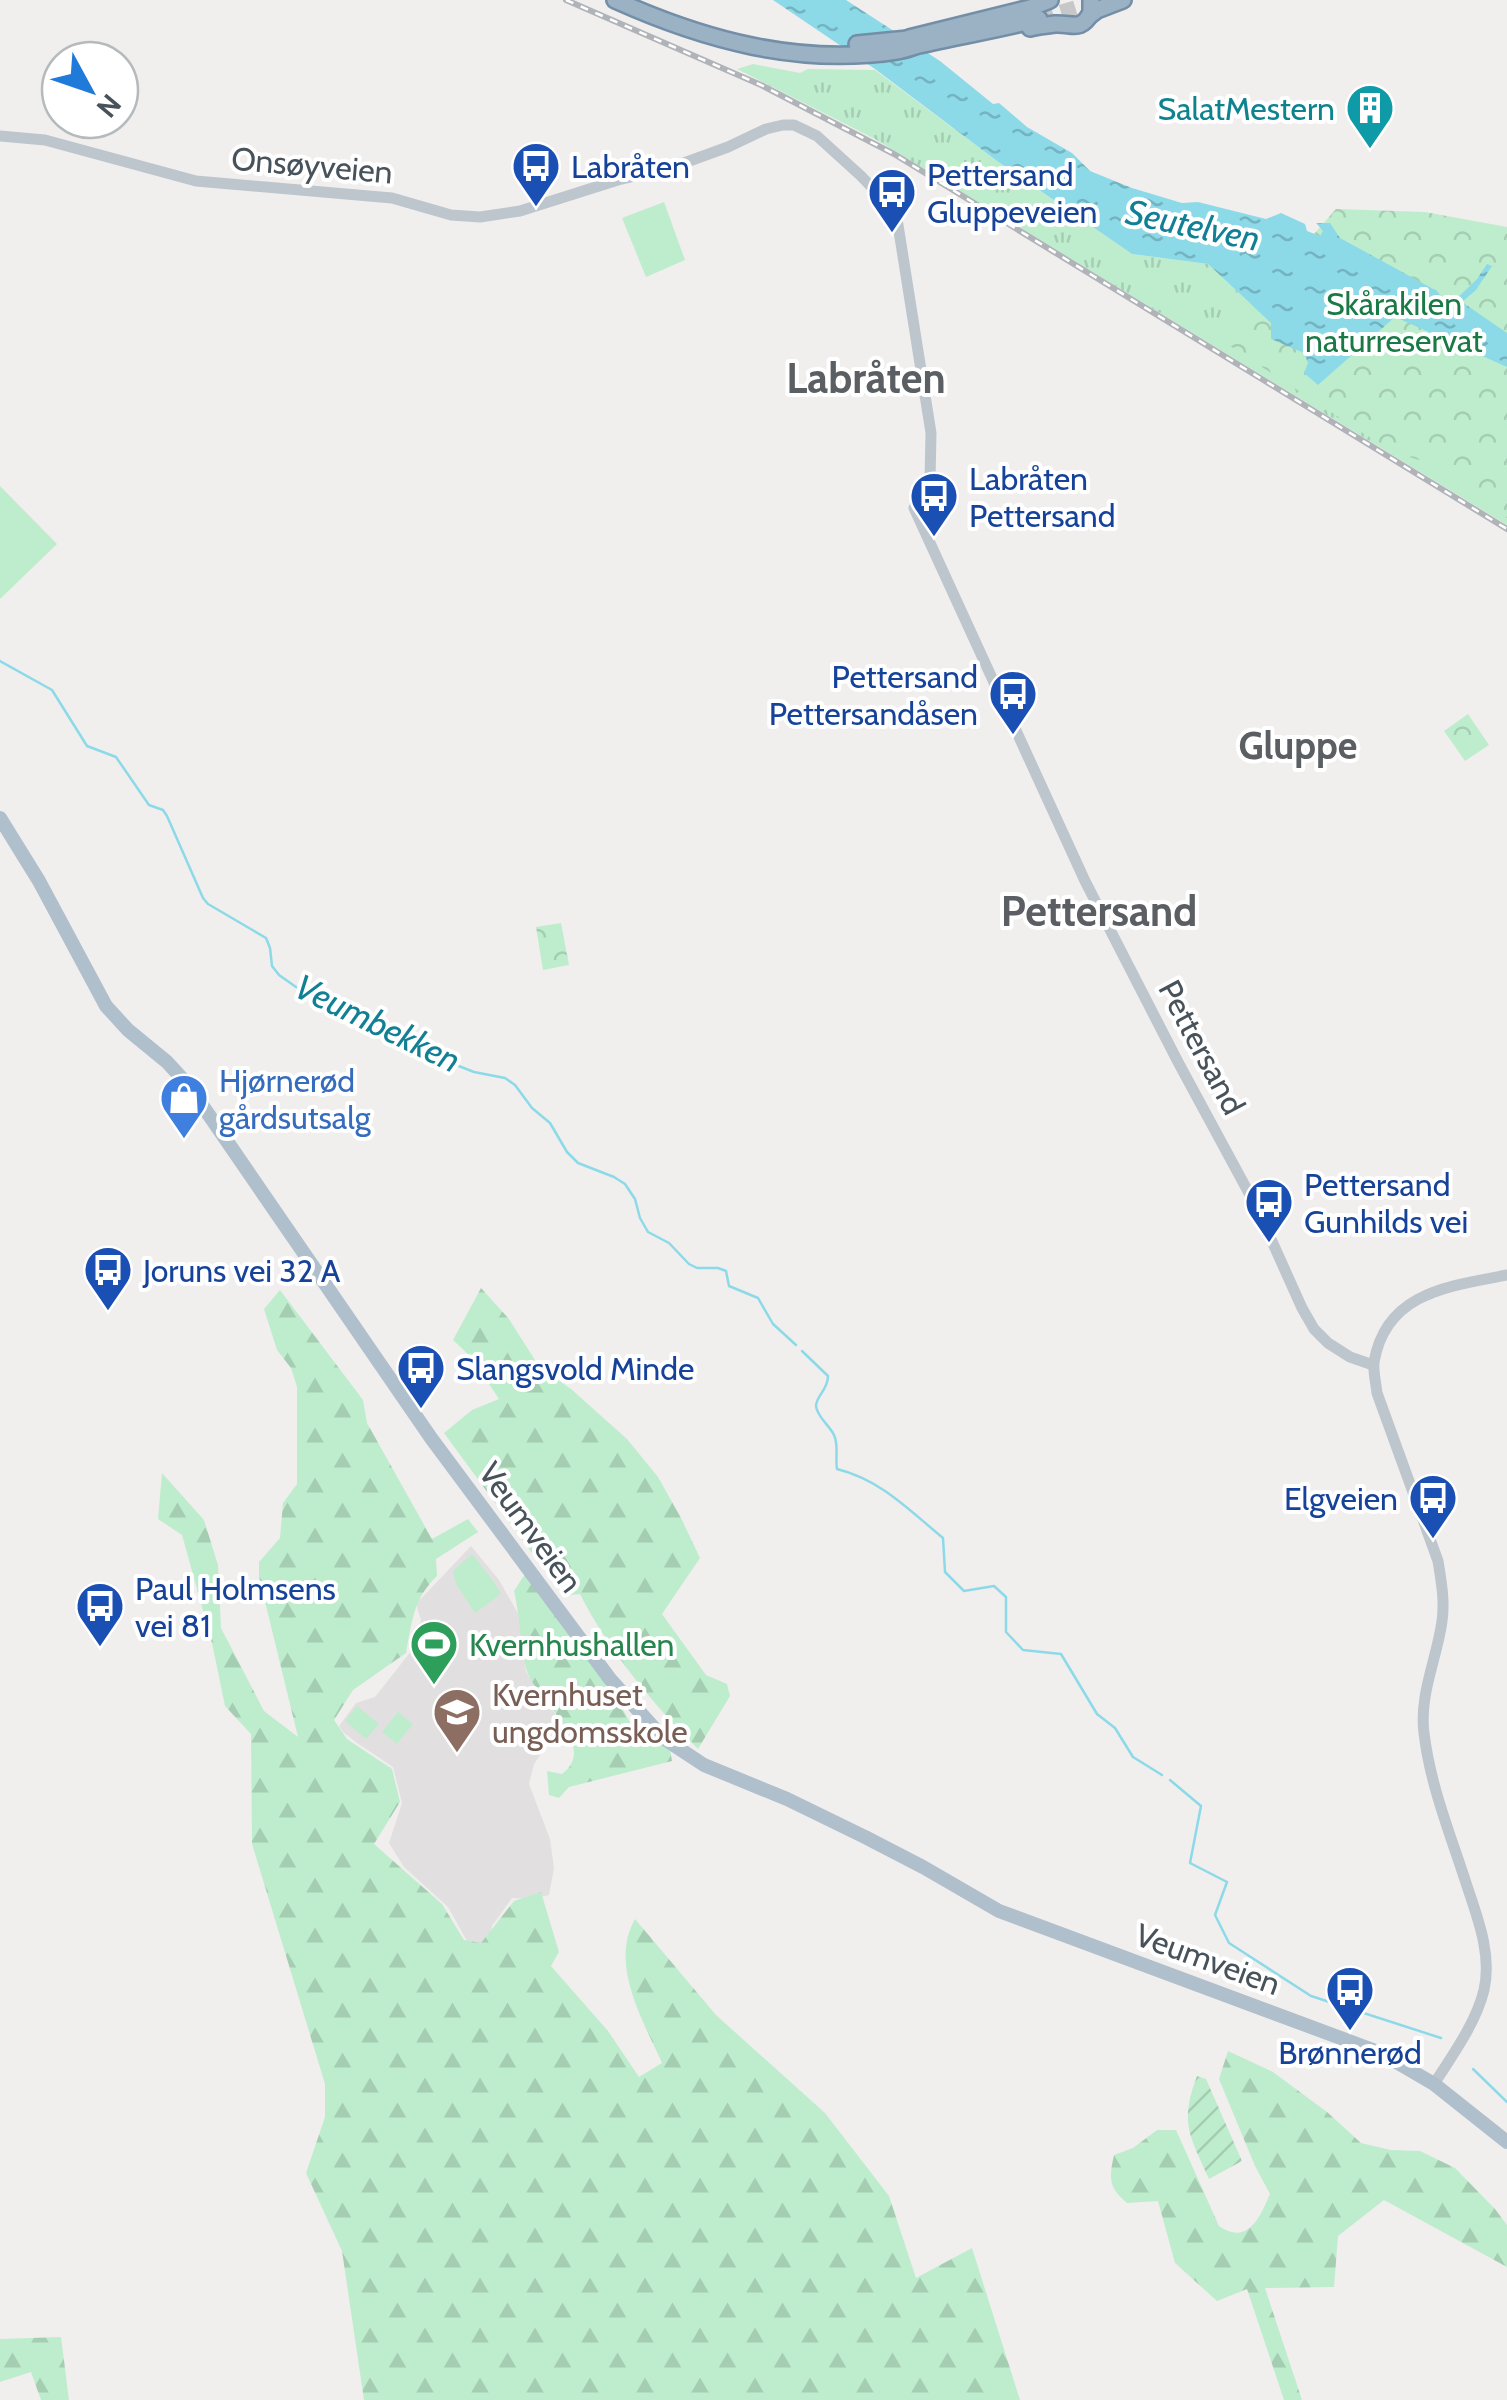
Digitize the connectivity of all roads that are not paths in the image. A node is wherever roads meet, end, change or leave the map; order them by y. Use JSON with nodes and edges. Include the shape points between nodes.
{"nodes":[{"id":1,"x":615,"y":0,"type":"edge"},
{"id":2,"x":640,"y":0,"type":"edge"},
{"id":3,"x":1052,"y":0,"type":"edge"},
{"id":4,"x":1123,"y":0,"type":"edge"},
{"id":5,"x":1090,"y":8,"type":"edge"},
{"id":6,"x":1038,"y":16,"type":"tunnel mouth"},
{"id":7,"x":1062,"y":24,"type":"junction"},
{"id":8,"x":942,"y":38,"type":"junction"},
{"id":9,"x":802,"y":49,"type":"junction"},
{"id":10,"x":0,"y":136,"type":"edge"},
{"id":11,"x":914,"y":508,"type":"joint"},
{"id":12,"x":0,"y":818,"type":"edge"},
{"id":13,"x":1507,"y":1275,"type":"edge"},
{"id":14,"x":1374,"y":1365,"type":"junction"},
{"id":15,"x":1434,"y":2084,"type":"junction"},
{"id":16,"x":1507,"y":2142,"type":"edge"}],
"edges":[{"from":1,"to":9,"type":"highway","via":[[718,40]]},
{"from":2,"to":9,"type":"highway","via":[[714,28]]},
{"from":3,"to":7,"type":"highway"},
{"from":3,"to":8,"type":"highway"},
{"from":4,"to":5,"type":"highway"},
{"from":5,"to":7,"type":"highway","via":[[1078,26]]},
{"from":6,"to":8,"type":"highway"},
{"from":7,"to":8,"type":"highway"},
{"from":8,"to":9,"type":"highway"},
{"from":10,"to":11,"type":"street","name":"Onsøyveien","via":[[45,140],[196,181],[392,198],[466,217],[520,212],[794,125],[818,136],[895,214],[931,434],[930,480]]},
{"from":11,"to":14,"type":"street","name":"Pettersand","via":[[1084,881],[1257,1208],[1302,1308],[1328,1344]]},
{"from":12,"to":15,"type":"main road","name":"Veumveien","via":[[106,1006],[190,1086],[507,1542],[663,1738],[715,1771],[788,1799],[1000,1911],[1364,2046]]},
{"from":13,"to":14,"type":"street","via":[[1412,1301],[1392,1321]]},
{"from":14,"to":15,"type":"street","via":[[1377,1393],[1438,1560],[1443,1618],[1423,1730],[1485,1954],[1484,1992]]},
{"from":15,"to":16,"type":"main road","name":"Veumveien"}]}
